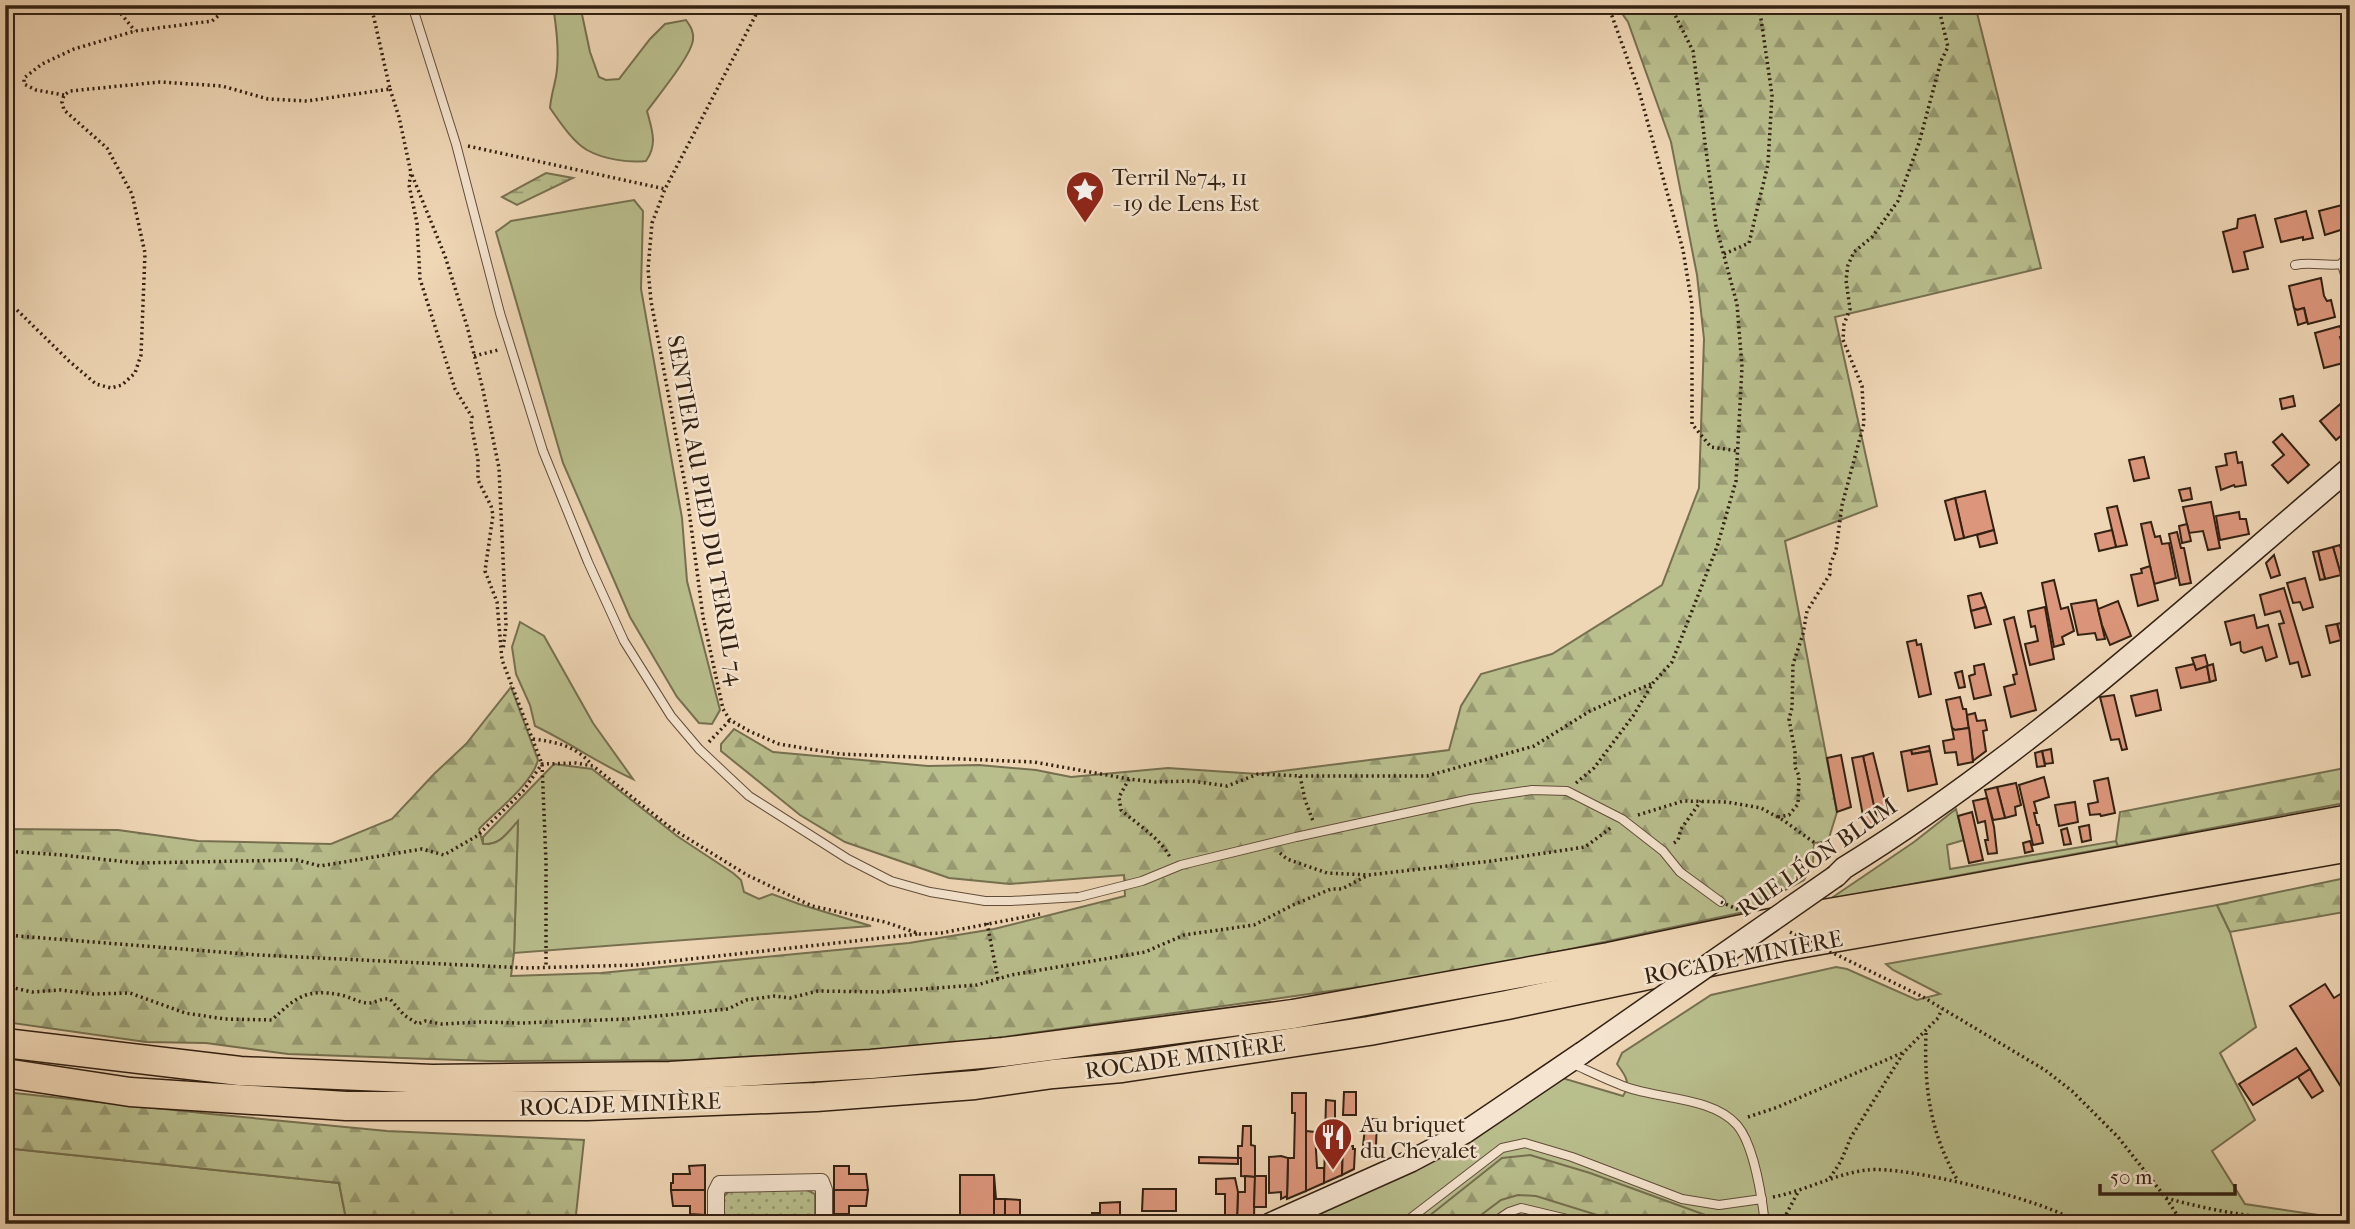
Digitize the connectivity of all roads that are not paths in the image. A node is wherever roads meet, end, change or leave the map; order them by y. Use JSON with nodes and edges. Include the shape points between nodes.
{"nodes":[{"id":1,"x":412,"y":5,"type":"edge"},
{"id":2,"x":2295,"y":265,"type":"dead end"},
{"id":3,"x":2349,"y":268,"type":"edge"},
{"id":4,"x":2350,"y":468,"type":"edge"},
{"id":5,"x":2350,"y":819,"type":"edge"},
{"id":6,"x":2350,"y":847,"type":"edge"},
{"id":7,"x":1721,"y":902,"type":"road end"},
{"id":8,"x":5,"y":1043,"type":"edge"},
{"id":9,"x":1575,"y":1057,"type":"junction"},
{"id":10,"x":5,"y":1073,"type":"edge"},
{"id":11,"x":1762,"y":1199,"type":"junction"},
{"id":12,"x":2322,"y":1220,"type":"road end"},
{"id":13,"x":2350,"y":1221,"type":"edge"},
{"id":14,"x":716,"y":1224,"type":"edge"},
{"id":15,"x":824,"y":1224,"type":"edge"},
{"id":16,"x":1270,"y":1224,"type":"edge"},
{"id":17,"x":1403,"y":1224,"type":"edge"},
{"id":18,"x":1490,"y":1224,"type":"edge"},
{"id":19,"x":1588,"y":1224,"type":"edge"},
{"id":20,"x":1765,"y":1224,"type":"edge"}],
"edges":[{"from":1,"to":7,"type":"lane","via":[[543,451],[588,562],[624,641],[671,716],[749,796],[891,881],[985,901],[1079,897],[1266,844],[1471,799],[1532,790],[1567,791],[1622,820]]},
{"from":2,"to":3,"type":"lane"},
{"from":4,"to":9,"type":"street","name":"RUE LÉON BLUM","bridge":true,"via":[[2056,718],[1923,817]]},
{"from":5,"to":8,"type":"highway","name":"ROCADE MINIÈRE","via":[[1293,1014],[871,1065],[670,1076],[432,1079],[240,1071]]},
{"from":6,"to":10,"type":"highway","name":"ROCADE MINIÈRE","via":[[1781,947],[1369,1031],[975,1085],[587,1106],[346,1106],[130,1092]]},
{"from":9,"to":11,"type":"lane","via":[[1628,1088],[1713,1108],[1734,1122],[1745,1137]]},
{"from":9,"to":16,"type":"street","name":"RUE LÉON BLUM","via":[[1464,1133]]},
{"from":11,"to":17,"type":"lane","via":[[1719,1205],[1682,1199],[1525,1143],[1502,1147]]},
{"from":11,"to":20,"type":"lane"},
{"from":12,"to":13,"type":"lane"},
{"from":14,"to":15,"type":"street","via":[[720,1184],[821,1182]]},
{"from":18,"to":19,"type":"lane","via":[[1521,1208]]}]}
